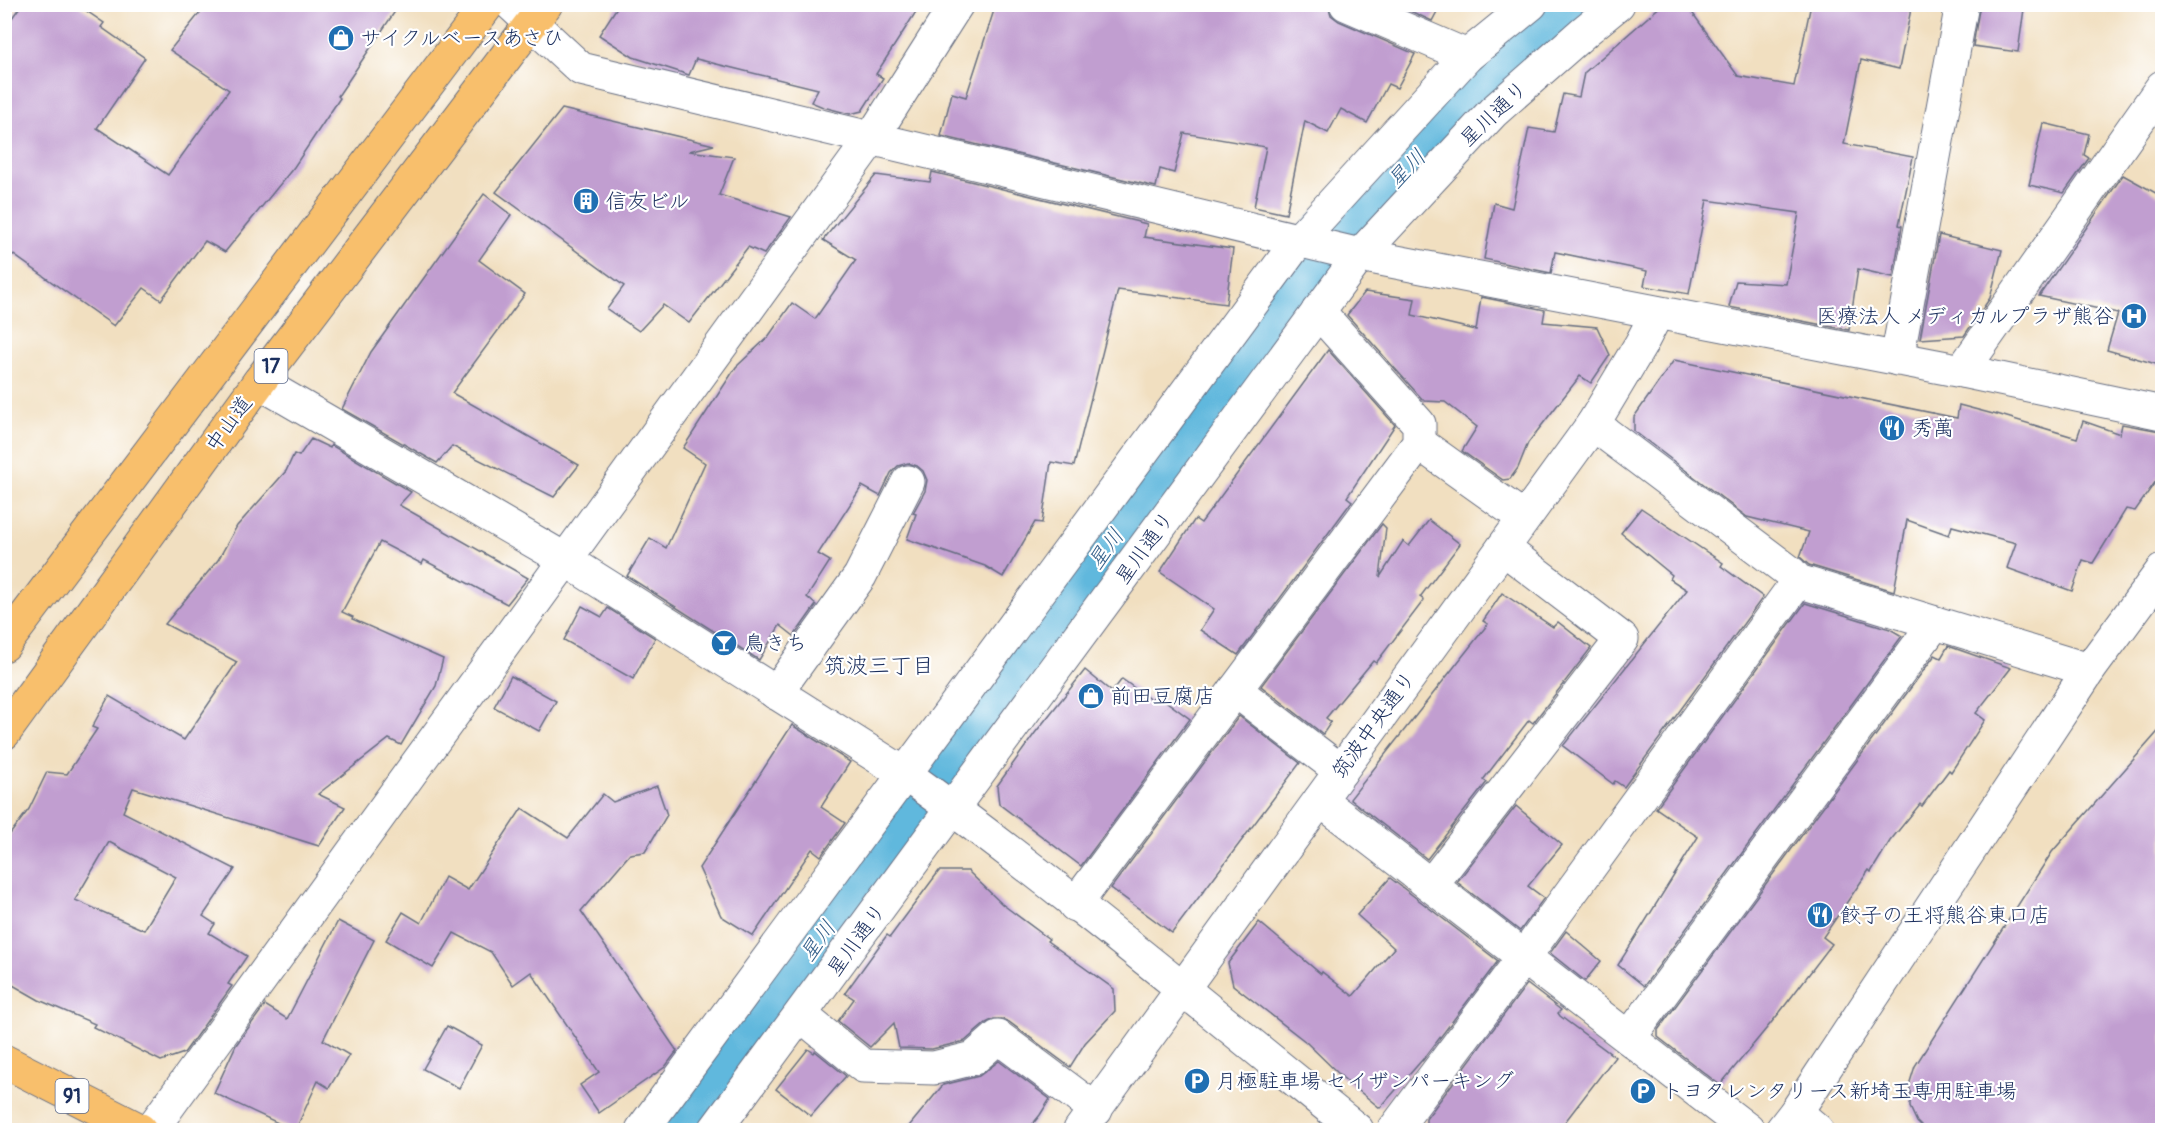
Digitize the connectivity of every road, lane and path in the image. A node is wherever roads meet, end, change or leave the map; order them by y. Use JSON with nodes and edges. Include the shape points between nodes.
{"nodes":[{"id":1,"x":488,"y":4,"type":"edge"},
{"id":2,"x":957,"y":4,"type":"edge"},
{"id":3,"x":1346,"y":4,"type":"edge"},
{"id":4,"x":1531,"y":4,"type":"edge"},
{"id":5,"x":1618,"y":4,"type":"edge"},
{"id":6,"x":1962,"y":4,"type":"edge"},
{"id":7,"x":530,"y":11,"type":"edge"},
{"id":8,"x":1467,"y":56,"type":"junction"},
{"id":9,"x":2163,"y":87,"type":"edge"},
{"id":10,"x":871,"y":139,"type":"junction"},
{"id":11,"x":1298,"y":241,"type":"junction"},
{"id":12,"x":1360,"y":255,"type":"junction"},
{"id":13,"x":1318,"y":311,"type":"junction"},
{"id":14,"x":1658,"y":313,"type":"junction"},
{"id":15,"x":1897,"y":359,"type":"junction"},
{"id":16,"x":1962,"y":371,"type":"junction"},
{"id":17,"x":259,"y":382,"type":"junction"},
{"id":18,"x":2163,"y":413,"type":"edge"},
{"id":19,"x":1593,"y":424,"type":"junction"},
{"id":20,"x":1419,"y":443,"type":"junction"},
{"id":21,"x":908,"y":482,"type":"dead end"},
{"id":22,"x":1524,"y":518,"type":"junction"},
{"id":23,"x":1503,"y":548,"type":"junction"},
{"id":24,"x":566,"y":560,"type":"junction"},
{"id":25,"x":2163,"y":572,"type":"edge"},
{"id":26,"x":1797,"y":581,"type":"junction"},
{"id":27,"x":1935,"y":623,"type":"junction"},
{"id":28,"x":4,"y":645,"type":"edge"},
{"id":29,"x":2089,"y":670,"type":"junction"},
{"id":30,"x":1235,"y":690,"type":"junction"},
{"id":31,"x":776,"y":693,"type":"junction"},
{"id":32,"x":4,"y":733,"type":"edge"},
{"id":33,"x":1341,"y":771,"type":"junction"},
{"id":34,"x":904,"y":774,"type":"junction"},
{"id":35,"x":1320,"y":800,"type":"junction"},
{"id":36,"x":953,"y":809,"type":"junction"},
{"id":37,"x":1431,"y":885,"type":"junction"},
{"id":38,"x":1075,"y":905,"type":"junction"},
{"id":39,"x":1524,"y":957,"type":"junction"},
{"id":40,"x":1182,"y":989,"type":"junction"},
{"id":41,"x":802,"y":1016,"type":"junction"},
{"id":42,"x":1629,"y":1038,"type":"junction"},
{"id":43,"x":4,"y":1061,"type":"edge"},
{"id":44,"x":1088,"y":1120,"type":"edge"},
{"id":45,"x":1798,"y":1124,"type":"edge"},
{"id":46,"x":140,"y":1131,"type":"edge"},
{"id":47,"x":151,"y":1131,"type":"edge"},
{"id":48,"x":642,"y":1131,"type":"edge"},
{"id":49,"x":715,"y":1131,"type":"edge"},
{"id":50,"x":1357,"y":1131,"type":"edge"},
{"id":51,"x":1394,"y":1131,"type":"edge"},
{"id":52,"x":1748,"y":1131,"type":"edge"}],
"edges":[{"from":1,"to":28,"type":"main road","number":"17"},
{"from":2,"to":10,"type":"street"},
{"from":3,"to":8,"type":"street"},
{"from":4,"to":8,"type":"street"},
{"from":5,"to":12,"type":"street","name":"星川通り","via":[[1493,112]]},
{"from":6,"to":15,"type":"street"},
{"from":7,"to":10,"type":"street","via":[[581,69]]},
{"from":7,"to":17,"type":"main road","name":"中山道","number":"17"},
{"from":8,"to":11,"type":"street"},
{"from":9,"to":16,"type":"street"},
{"from":10,"to":11,"type":"street"},
{"from":10,"to":24,"type":"street"},
{"from":11,"to":12,"type":"street"},
{"from":11,"to":34,"type":"street"},
{"from":12,"to":13,"type":"street","name":"星川通り"},
{"from":12,"to":14,"type":"street"},
{"from":13,"to":20,"type":"street","via":[[1419,424]]},
{"from":13,"to":36,"type":"street","name":"星川通り"},
{"from":14,"to":15,"type":"street"},
{"from":14,"to":19,"type":"street","name":"筑波中央通り"},
{"from":15,"to":16,"type":"street"},
{"from":16,"to":18,"type":"street"},
{"from":17,"to":24,"type":"street"},
{"from":17,"to":32,"type":"main road","name":"中山道","number":"17"},
{"from":19,"to":22,"type":"street","name":"筑波中央通り"},
{"from":19,"to":26,"type":"street"},
{"from":20,"to":22,"type":"street"},
{"from":20,"to":30,"type":"street"},
{"from":21,"to":31,"type":"street","via":[[860,576]]},
{"from":22,"to":23,"type":"street","name":"筑波中央通り"},
{"from":23,"to":33,"type":"street","name":"筑波中央通り"},
{"from":23,"to":37,"type":"street","via":[[1622,639]]},
{"from":24,"to":31,"type":"street"},
{"from":24,"to":47,"type":"street"},
{"from":25,"to":29,"type":"street"},
{"from":26,"to":27,"type":"street"},
{"from":26,"to":39,"type":"street"},
{"from":27,"to":29,"type":"street"},
{"from":27,"to":42,"type":"street"},
{"from":29,"to":45,"type":"street"},
{"from":30,"to":33,"type":"street"},
{"from":30,"to":38,"type":"street"},
{"from":31,"to":34,"type":"street"},
{"from":33,"to":35,"type":"street","name":"筑波中央通り"},
{"from":34,"to":36,"type":"street"},
{"from":34,"to":48,"type":"street"},
{"from":35,"to":37,"type":"street"},
{"from":35,"to":40,"type":"street","name":"筑波中央通り"},
{"from":36,"to":38,"type":"street"},
{"from":36,"to":41,"type":"street","name":"星川通り"},
{"from":37,"to":39,"type":"street"},
{"from":38,"to":40,"type":"street"},
{"from":39,"to":42,"type":"street"},
{"from":39,"to":51,"type":"street"},
{"from":40,"to":44,"type":"street","name":"筑波中央通り"},
{"from":40,"to":50,"type":"street"},
{"from":41,"to":44,"type":"street","via":[[863,1066],[934,1068],[974,1058],[998,1037]]},
{"from":41,"to":49,"type":"street","name":"星川通り"},
{"from":42,"to":52,"type":"street"},
{"from":43,"to":46,"type":"main road","number":"91"}]}
